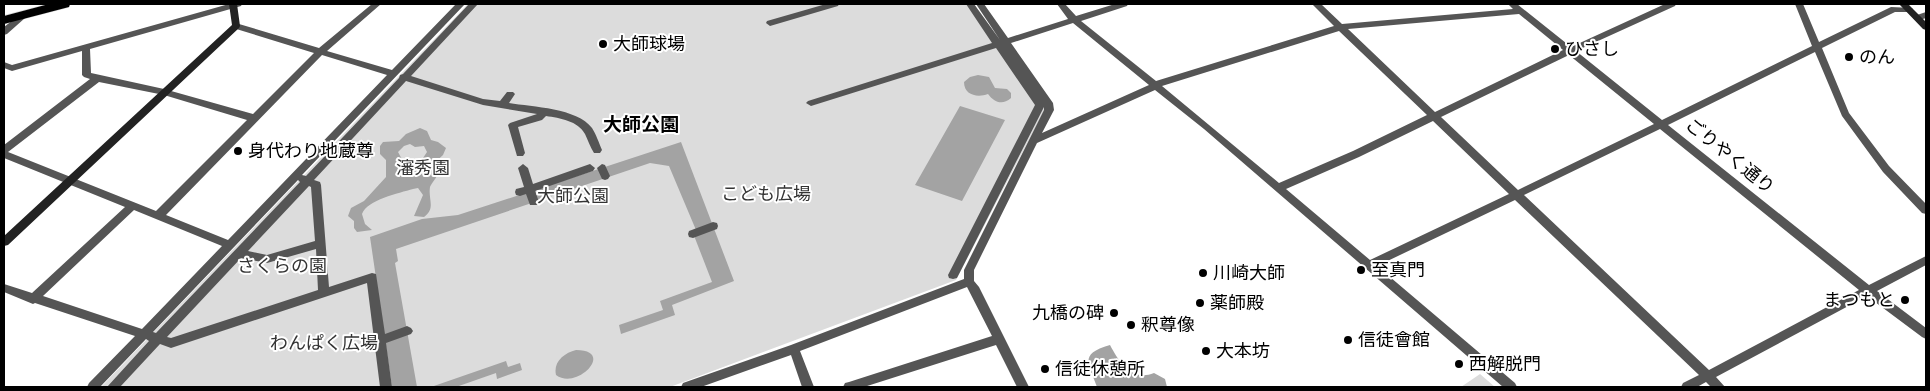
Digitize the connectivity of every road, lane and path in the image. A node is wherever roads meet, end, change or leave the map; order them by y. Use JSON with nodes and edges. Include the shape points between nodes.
{"nodes":[{"id":1,"x":64,"y":4,"type":"edge"},
{"id":2,"x":234,"y":4,"type":"edge"},
{"id":3,"x":377,"y":4,"type":"edge"},
{"id":4,"x":461,"y":4,"type":"edge"},
{"id":5,"x":474,"y":4,"type":"edge"},
{"id":6,"x":835,"y":4,"type":"edge"},
{"id":7,"x":970,"y":4,"type":"edge"},
{"id":8,"x":980,"y":4,"type":"edge"},
{"id":9,"x":1061,"y":4,"type":"edge"},
{"id":10,"x":1124,"y":4,"type":"edge"},
{"id":11,"x":1316,"y":4,"type":"edge"},
{"id":12,"x":1512,"y":4,"type":"edge"},
{"id":13,"x":1672,"y":4,"type":"edge"},
{"id":14,"x":1799,"y":4,"type":"edge"},
{"id":15,"x":825,"y":5,"type":"edge"},
{"id":16,"x":1906,"y":7,"type":"edge"},
{"id":17,"x":4,"y":10,"type":"edge"},
{"id":18,"x":24,"y":10,"type":"edge"},
{"id":19,"x":1522,"y":11,"type":"junction"},
{"id":20,"x":1922,"y":17,"type":"edge"},
{"id":21,"x":4,"y":20,"type":"edge"},
{"id":22,"x":1074,"y":20,"type":"junction"},
{"id":23,"x":770,"y":23,"type":"dead end"},
{"id":24,"x":236,"y":26,"type":"junction"},
{"id":25,"x":1340,"y":27,"type":"junction"},
{"id":26,"x":1926,"y":27,"type":"edge"},
{"id":27,"x":4,"y":32,"type":"edge"},
{"id":28,"x":1002,"y":43,"type":"junction"},
{"id":29,"x":1816,"y":47,"type":"junction"},
{"id":30,"x":86,"y":48,"type":"junction"},
{"id":31,"x":1571,"y":50,"type":"junction"},
{"id":32,"x":319,"y":53,"type":"junction"},
{"id":33,"x":4,"y":65,"type":"edge"},
{"id":34,"x":398,"y":76,"type":"junction"},
{"id":35,"x":97,"y":78,"type":"junction"},
{"id":36,"x":1156,"y":85,"type":"junction"},
{"id":37,"x":164,"y":92,"type":"junction"},
{"id":38,"x":510,"y":94,"type":"dead end"},
{"id":39,"x":811,"y":103,"type":"dead end"},
{"id":40,"x":503,"y":105,"type":"junction"},
{"id":41,"x":544,"y":112,"type":"junction"},
{"id":42,"x":1434,"y":116,"type":"junction"},
{"id":43,"x":253,"y":118,"type":"junction"},
{"id":44,"x":1662,"y":124,"type":"junction"},
{"id":45,"x":1035,"y":140,"type":"junction"},
{"id":46,"x":597,"y":150,"type":"dead end"},
{"id":47,"x":4,"y":153,"type":"edge"},
{"id":48,"x":520,"y":153,"type":"dead end"},
{"id":49,"x":523,"y":168,"type":"dead end"},
{"id":50,"x":590,"y":168,"type":"dead end"},
{"id":51,"x":296,"y":176,"type":"junction"},
{"id":52,"x":70,"y":180,"type":"junction"},
{"id":53,"x":307,"y":181,"type":"junction"},
{"id":54,"x":1278,"y":188,"type":"junction"},
{"id":55,"x":530,"y":189,"type":"junction"},
{"id":56,"x":520,"y":192,"type":"dead end"},
{"id":57,"x":1517,"y":194,"type":"junction"},
{"id":58,"x":534,"y":202,"type":"dead end"},
{"id":59,"x":133,"y":205,"type":"junction"},
{"id":60,"x":1926,"y":210,"type":"edge"},
{"id":61,"x":159,"y":215,"type":"junction"},
{"id":62,"x":713,"y":226,"type":"dead end"},
{"id":63,"x":693,"y":234,"type":"dead end"},
{"id":64,"x":4,"y":242,"type":"edge"},
{"id":65,"x":321,"y":243,"type":"junction"},
{"id":66,"x":234,"y":249,"type":"junction"},
{"id":67,"x":1926,"y":260,"type":"edge"},
{"id":68,"x":1369,"y":265,"type":"junction"},
{"id":69,"x":953,"y":275,"type":"dead end"},
{"id":70,"x":969,"y":282,"type":"junction"},
{"id":71,"x":4,"y":288,"type":"edge"},
{"id":72,"x":1868,"y":291,"type":"junction"},
{"id":73,"x":324,"y":293,"type":"junction"},
{"id":74,"x":33,"y":299,"type":"junction"},
{"id":75,"x":407,"y":331,"type":"dead end"},
{"id":76,"x":143,"y":334,"type":"junction"},
{"id":77,"x":1926,"y":334,"type":"edge"},
{"id":78,"x":158,"y":338,"type":"junction"},
{"id":79,"x":999,"y":339,"type":"junction"},
{"id":80,"x":381,"y":340,"type":"junction"},
{"id":81,"x":794,"y":349,"type":"junction"},
{"id":82,"x":1707,"y":376,"type":"junction"},
{"id":83,"x":93,"y":387,"type":"edge"},
{"id":84,"x":113,"y":387,"type":"edge"},
{"id":85,"x":386,"y":387,"type":"edge"},
{"id":86,"x":687,"y":387,"type":"edge"},
{"id":87,"x":808,"y":387,"type":"edge"},
{"id":88,"x":849,"y":387,"type":"edge"},
{"id":89,"x":1023,"y":387,"type":"edge"},
{"id":90,"x":1511,"y":387,"type":"edge"},
{"id":91,"x":1687,"y":387,"type":"edge"},
{"id":92,"x":1719,"y":387,"type":"edge"}],
"edges":[{"from":1,"to":18,"type":"highway"},
{"from":2,"to":24,"type":"street"},
{"from":2,"to":30,"type":"street"},
{"from":3,"to":32,"type":"street"},
{"from":4,"to":34,"type":"street"},
{"from":5,"to":34,"type":"street"},
{"from":6,"to":15,"type":"street"},
{"from":7,"to":28,"type":"street"},
{"from":8,"to":28,"type":"street"},
{"from":9,"to":22,"type":"street"},
{"from":10,"to":22,"type":"street"},
{"from":11,"to":25,"type":"street"},
{"from":12,"to":19,"type":"street","name":"ごりやく通り"},
{"from":13,"to":31,"type":"street"},
{"from":14,"to":29,"type":"street"},
{"from":15,"to":23,"type":"street"},
{"from":16,"to":20,"type":"street"},
{"from":16,"to":29,"type":"street","via":[[1894,9]]},
{"from":17,"to":18,"type":"highway"},
{"from":18,"to":21,"type":"highway"},
{"from":18,"to":27,"type":"street"},
{"from":19,"to":25,"type":"street"},
{"from":19,"to":31,"type":"street","name":"ごりやく通り"},
{"from":20,"to":26,"type":"street"},
{"from":22,"to":28,"type":"street"},
{"from":22,"to":36,"type":"street"},
{"from":24,"to":32,"type":"street"},
{"from":24,"to":37,"type":"street"},
{"from":25,"to":36,"type":"street"},
{"from":25,"to":42,"type":"street"},
{"from":28,"to":39,"type":"street"},
{"from":28,"to":45,"type":"street","via":[[1048,103],[1049,110]]},
{"from":28,"to":69,"type":"street","via":[[1040,105]]},
{"from":29,"to":44,"type":"street"},
{"from":29,"to":60,"type":"street","via":[[1845,114],[1886,169]]},
{"from":30,"to":33,"type":"street","via":[[12,68]]},
{"from":30,"to":35,"type":"street","via":[[87,75]]},
{"from":31,"to":42,"type":"street"},
{"from":31,"to":44,"type":"street","name":"ごりやく通り"},
{"from":32,"to":34,"type":"street"},
{"from":32,"to":43,"type":"street"},
{"from":34,"to":40,"type":"street","via":[[482,102]]},
{"from":34,"to":51,"type":"street"},
{"from":34,"to":53,"type":"street"},
{"from":35,"to":37,"type":"street"},
{"from":35,"to":47,"type":"street"},
{"from":36,"to":45,"type":"street"},
{"from":36,"to":54,"type":"street"},
{"from":37,"to":43,"type":"street"},
{"from":37,"to":52,"type":"street"},
{"from":38,"to":40,"type":"street"},
{"from":40,"to":41,"type":"street"},
{"from":41,"to":46,"type":"street","via":[[577,121],[588,130]]},
{"from":41,"to":48,"type":"street","via":[[539,118],[513,126]]},
{"from":42,"to":54,"type":"street"},
{"from":42,"to":57,"type":"street"},
{"from":43,"to":61,"type":"street"},
{"from":44,"to":57,"type":"street"},
{"from":44,"to":72,"type":"street","name":"ごりやく通り"},
{"from":45,"to":70,"type":"street","via":[[969,270]]},
{"from":47,"to":52,"type":"street"},
{"from":49,"to":55,"type":"street"},
{"from":50,"to":55,"type":"street"},
{"from":51,"to":53,"type":"street"},
{"from":51,"to":66,"type":"street"},
{"from":52,"to":59,"type":"street"},
{"from":52,"to":64,"type":"street"},
{"from":53,"to":65,"type":"street","via":[[316,185]]},
{"from":53,"to":66,"type":"street"},
{"from":54,"to":68,"type":"street"},
{"from":55,"to":56,"type":"street"},
{"from":55,"to":58,"type":"street"},
{"from":57,"to":68,"type":"street"},
{"from":57,"to":82,"type":"street"},
{"from":59,"to":61,"type":"street"},
{"from":59,"to":74,"type":"street"},
{"from":61,"to":66,"type":"street"},
{"from":62,"to":63,"type":"street"},
{"from":65,"to":66,"type":"street","via":[[267,259]]},
{"from":65,"to":73,"type":"street"},
{"from":66,"to":76,"type":"street"},
{"from":66,"to":78,"type":"street"},
{"from":67,"to":72,"type":"street"},
{"from":68,"to":90,"type":"street"},
{"from":70,"to":79,"type":"street"},
{"from":70,"to":81,"type":"street"},
{"from":71,"to":74,"type":"street"},
{"from":72,"to":77,"type":"street","name":"ごりやく通り"},
{"from":72,"to":82,"type":"street"},
{"from":73,"to":78,"type":"street","via":[[171,343]]},
{"from":73,"to":80,"type":"street","via":[[372,277]]},
{"from":74,"to":76,"type":"street"},
{"from":75,"to":80,"type":"street"},
{"from":76,"to":78,"type":"street"},
{"from":76,"to":83,"type":"street"},
{"from":78,"to":84,"type":"street"},
{"from":79,"to":88,"type":"street"},
{"from":79,"to":89,"type":"street"},
{"from":80,"to":85,"type":"street"},
{"from":81,"to":86,"type":"street"},
{"from":81,"to":87,"type":"street"},
{"from":82,"to":91,"type":"street"},
{"from":82,"to":92,"type":"street"}]}
